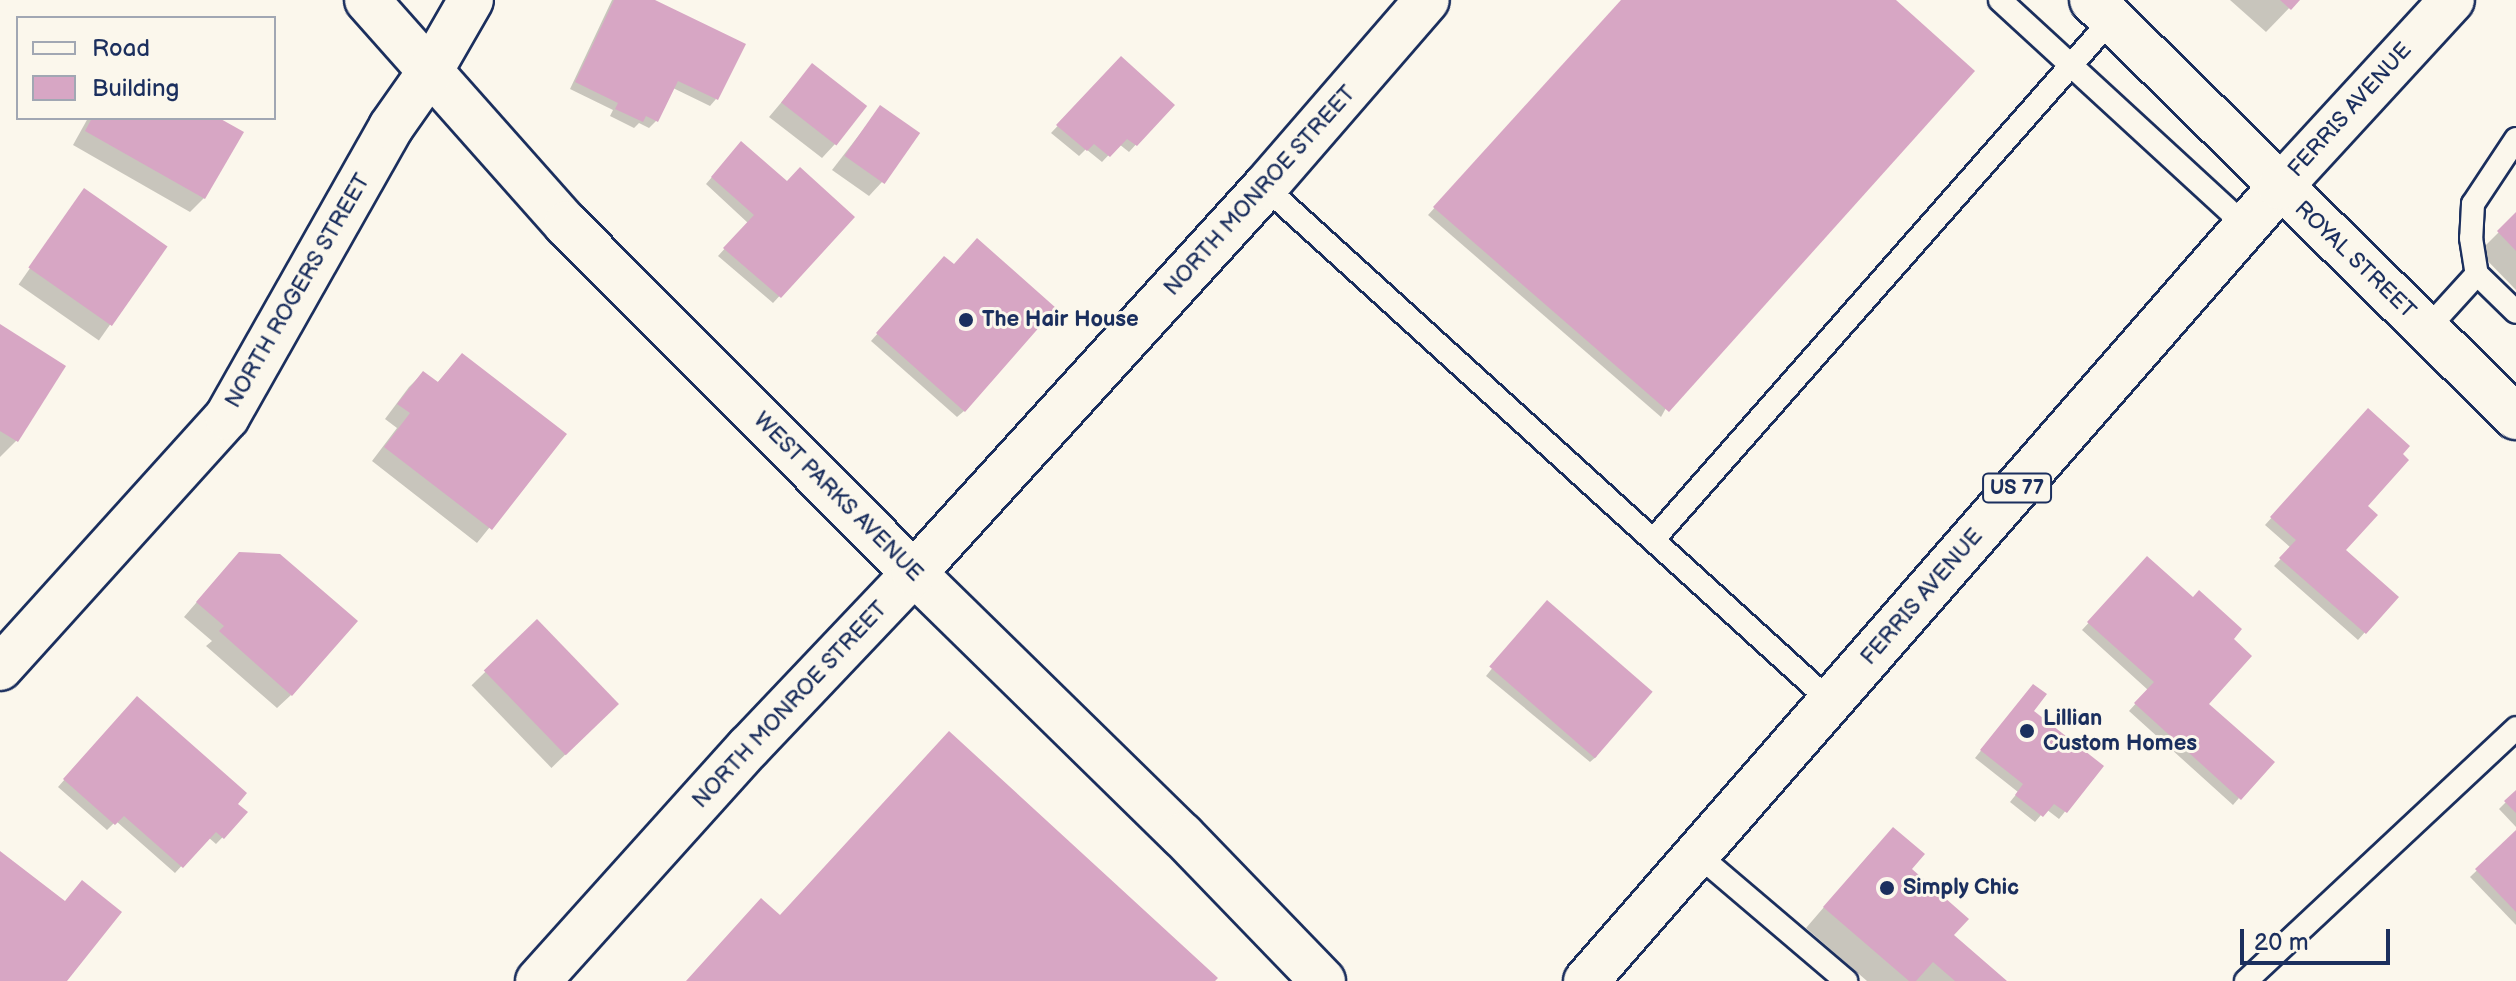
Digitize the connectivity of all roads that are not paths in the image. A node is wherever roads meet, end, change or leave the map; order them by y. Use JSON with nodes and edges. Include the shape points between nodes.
{"nodes":[{"id":1,"x":367,"y":0,"type":"edge"},
{"id":2,"x":471,"y":0,"type":"edge"},
{"id":3,"x":1427,"y":0,"type":"edge"},
{"id":4,"x":2000,"y":0,"type":"edge"},
{"id":5,"x":2452,"y":0,"type":"edge"},
{"id":6,"x":2102,"y":10,"type":"edge"},
{"id":7,"x":2072,"y":65,"type":"junction"},
{"id":8,"x":429,"y":73,"type":"junction"},
{"id":9,"x":2516,"y":139,"type":"edge"},
{"id":10,"x":1265,"y":187,"type":"junction"},
{"id":11,"x":2280,"y":187,"type":"junction"},
{"id":12,"x":2246,"y":226,"type":"junction"},
{"id":13,"x":2477,"y":274,"type":"junction"},
{"id":14,"x":2516,"y":312,"type":"edge"},
{"id":15,"x":2427,"y":329,"type":"junction"},
{"id":16,"x":2516,"y":417,"type":"edge"},
{"id":17,"x":1653,"y":540,"type":"junction"},
{"id":18,"x":914,"y":573,"type":"junction"},
{"id":19,"x":0,"y":668,"type":"edge"},
{"id":20,"x":1830,"y":701,"type":"junction"},
{"id":21,"x":2516,"y":728,"type":"edge"},
{"id":22,"x":1697,"y":854,"type":"junction"},
{"id":23,"x":538,"y":981,"type":"edge"},
{"id":24,"x":1323,"y":981,"type":"edge"},
{"id":25,"x":1586,"y":981,"type":"edge"},
{"id":26,"x":1846,"y":981,"type":"edge"},
{"id":27,"x":2246,"y":981,"type":"edge"}],
"edges":[{"from":1,"to":8,"type":"street","name":"WEST PARKS AVENUE"},
{"from":2,"to":8,"type":"street","name":"NORTH ROGERS STREET"},
{"from":3,"to":10,"type":"street","name":"NORTH MONROE STREET"},
{"from":4,"to":7,"type":"lane"},
{"from":5,"to":11,"type":"street","name":"FERRIS AVENUE","number":"US 77"},
{"from":6,"to":7,"type":"lane"},
{"from":6,"to":11,"type":"street","name":"ROYAL STREET"},
{"from":7,"to":12,"type":"lane"},
{"from":7,"to":17,"type":"lane"},
{"from":8,"to":18,"type":"street","name":"WEST PARKS AVENUE","via":[[566,224]]},
{"from":8,"to":19,"type":"street","name":"NORTH ROGERS STREET","via":[[391,127],[227,417]]},
{"from":9,"to":13,"type":"lane","via":[[2473,204]]},
{"from":10,"to":17,"type":"lane"},
{"from":10,"to":18,"type":"street","name":"NORTH MONROE STREET"},
{"from":11,"to":12,"type":"street","name":"FERRIS AVENUE","number":"US 77"},
{"from":11,"to":15,"type":"street","name":"ROYAL STREET"},
{"from":12,"to":20,"type":"street","name":"FERRIS AVENUE","number":"US 77"},
{"from":13,"to":14,"type":"lane"},
{"from":13,"to":15,"type":"lane"},
{"from":15,"to":16,"type":"street","name":"ROYAL STREET"},
{"from":17,"to":20,"type":"lane"},
{"from":18,"to":23,"type":"street","name":"NORTH MONROE STREET"},
{"from":18,"to":24,"type":"street","name":"WEST PARKS AVENUE"},
{"from":20,"to":22,"type":"street","name":"FERRIS AVENUE","number":"US 77"},
{"from":21,"to":27,"type":"lane"},
{"from":22,"to":25,"type":"street","name":"FERRIS AVENUE","number":"US 77"},
{"from":22,"to":26,"type":"lane"}]}
